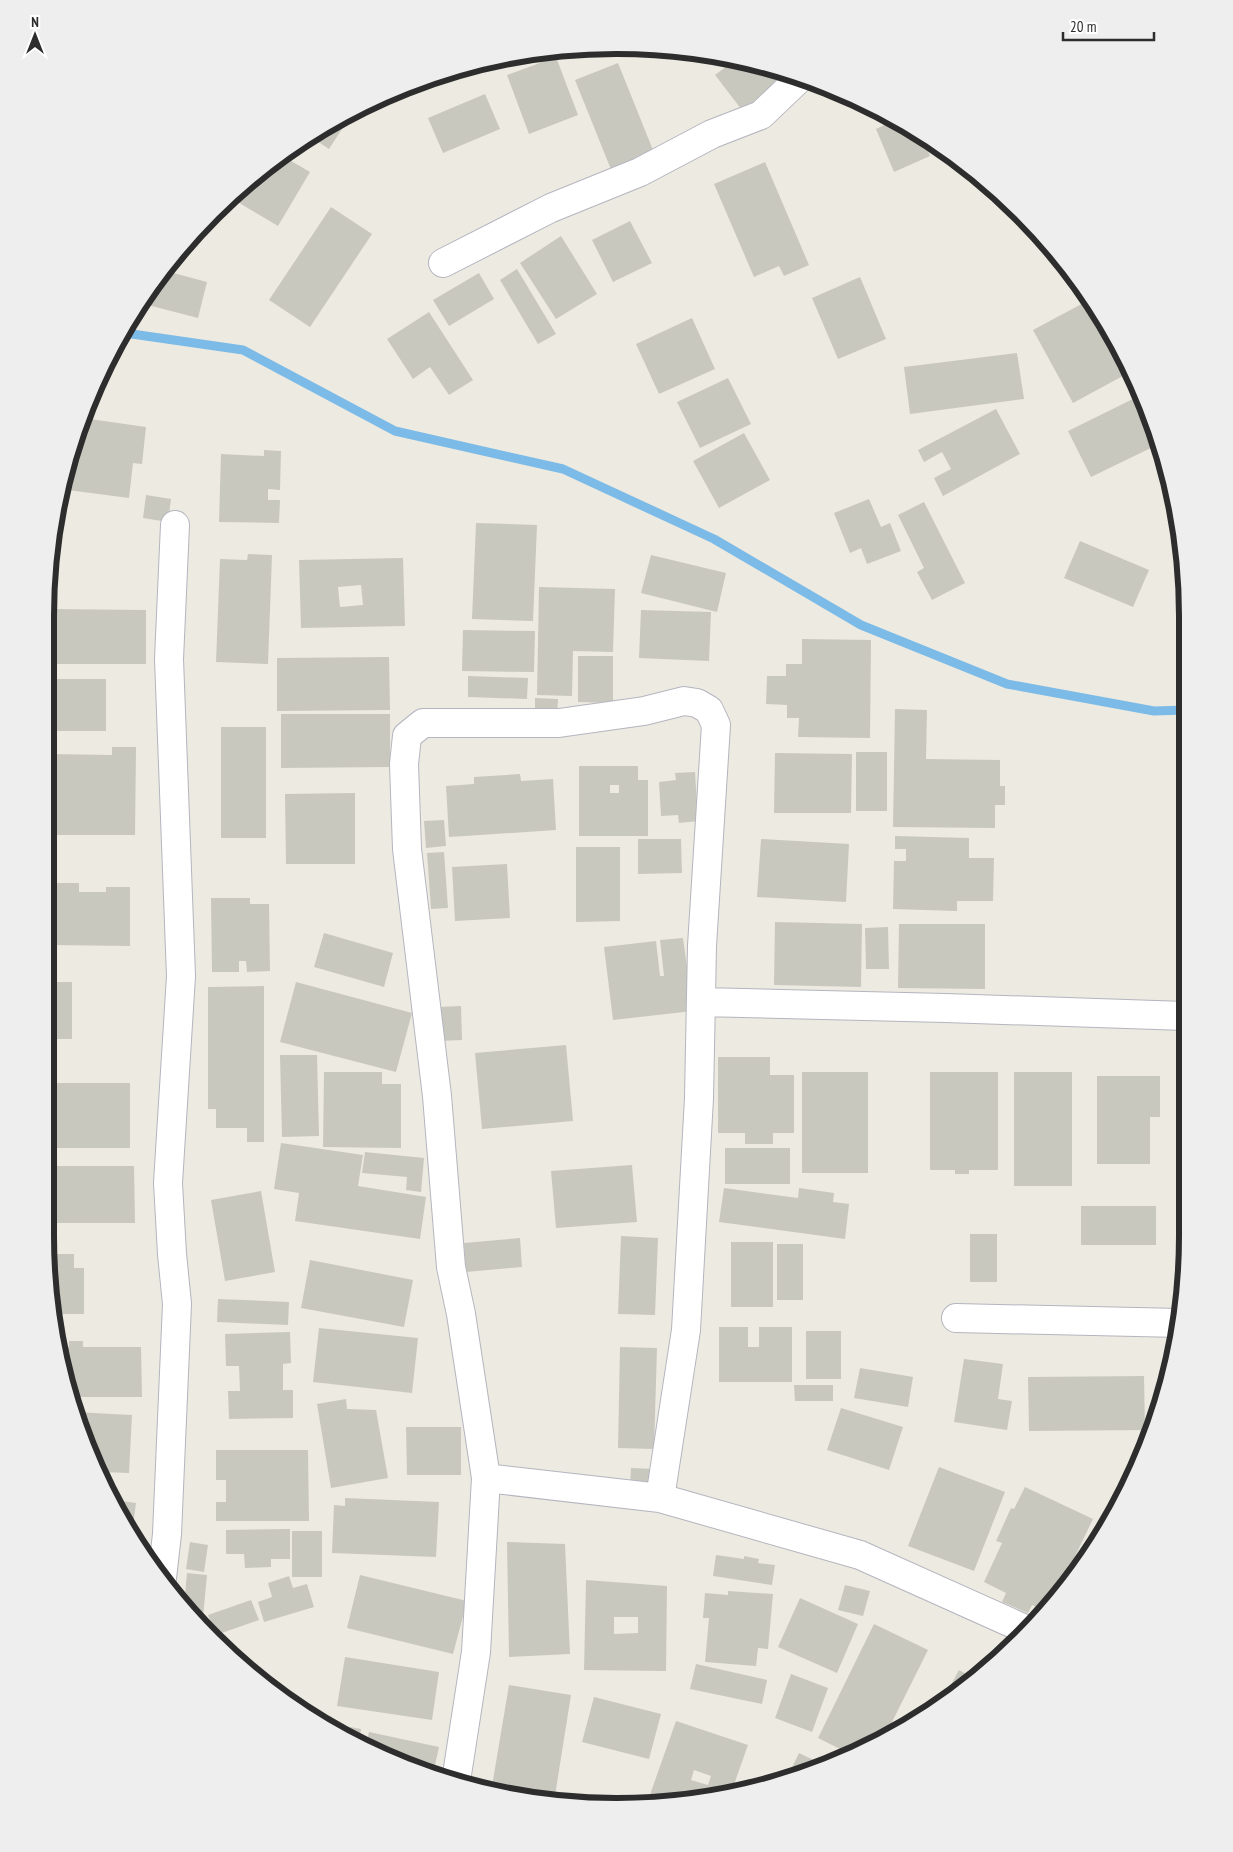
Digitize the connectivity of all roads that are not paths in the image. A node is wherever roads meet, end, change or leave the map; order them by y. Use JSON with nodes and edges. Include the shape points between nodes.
{"nodes":[{"id":1,"x":794,"y":83,"type":"edge"},
{"id":2,"x":444,"y":263,"type":"dead end"},
{"id":3,"x":175,"y":525,"type":"dead end"},
{"id":4,"x":701,"y":1002,"type":"junction"},
{"id":5,"x":1179,"y":1016,"type":"edge"},
{"id":6,"x":956,"y":1318,"type":"dead end"},
{"id":7,"x":1172,"y":1323,"type":"edge"},
{"id":8,"x":486,"y":1478,"type":"junction"},
{"id":9,"x":660,"y":1498,"type":"junction"},
{"id":10,"x":163,"y":1568,"type":"edge"},
{"id":11,"x":1020,"y":1627,"type":"edge"},
{"id":12,"x":457,"y":1775,"type":"edge"}],
"edges":[{"from":1,"to":2,"type":"street","via":[[761,115],[712,134],[640,172],[551,208]]},
{"from":3,"to":10,"type":"street","via":[[169,659],[181,976],[168,1183],[177,1304]]},
{"from":4,"to":5,"type":"street"},
{"from":4,"to":8,"type":"street","via":[[716,725],[709,710],[697,702],[684,700],[644,711],[559,723],[423,723],[407,736],[404,764],[407,849],[437,1096],[451,1268]]},
{"from":4,"to":9,"type":"street","via":[[686,1330]]},
{"from":6,"to":7,"type":"street"},
{"from":8,"to":9,"type":"street"},
{"from":8,"to":12,"type":"street","via":[[476,1652]]},
{"from":9,"to":11,"type":"street","via":[[860,1556]]}]}
